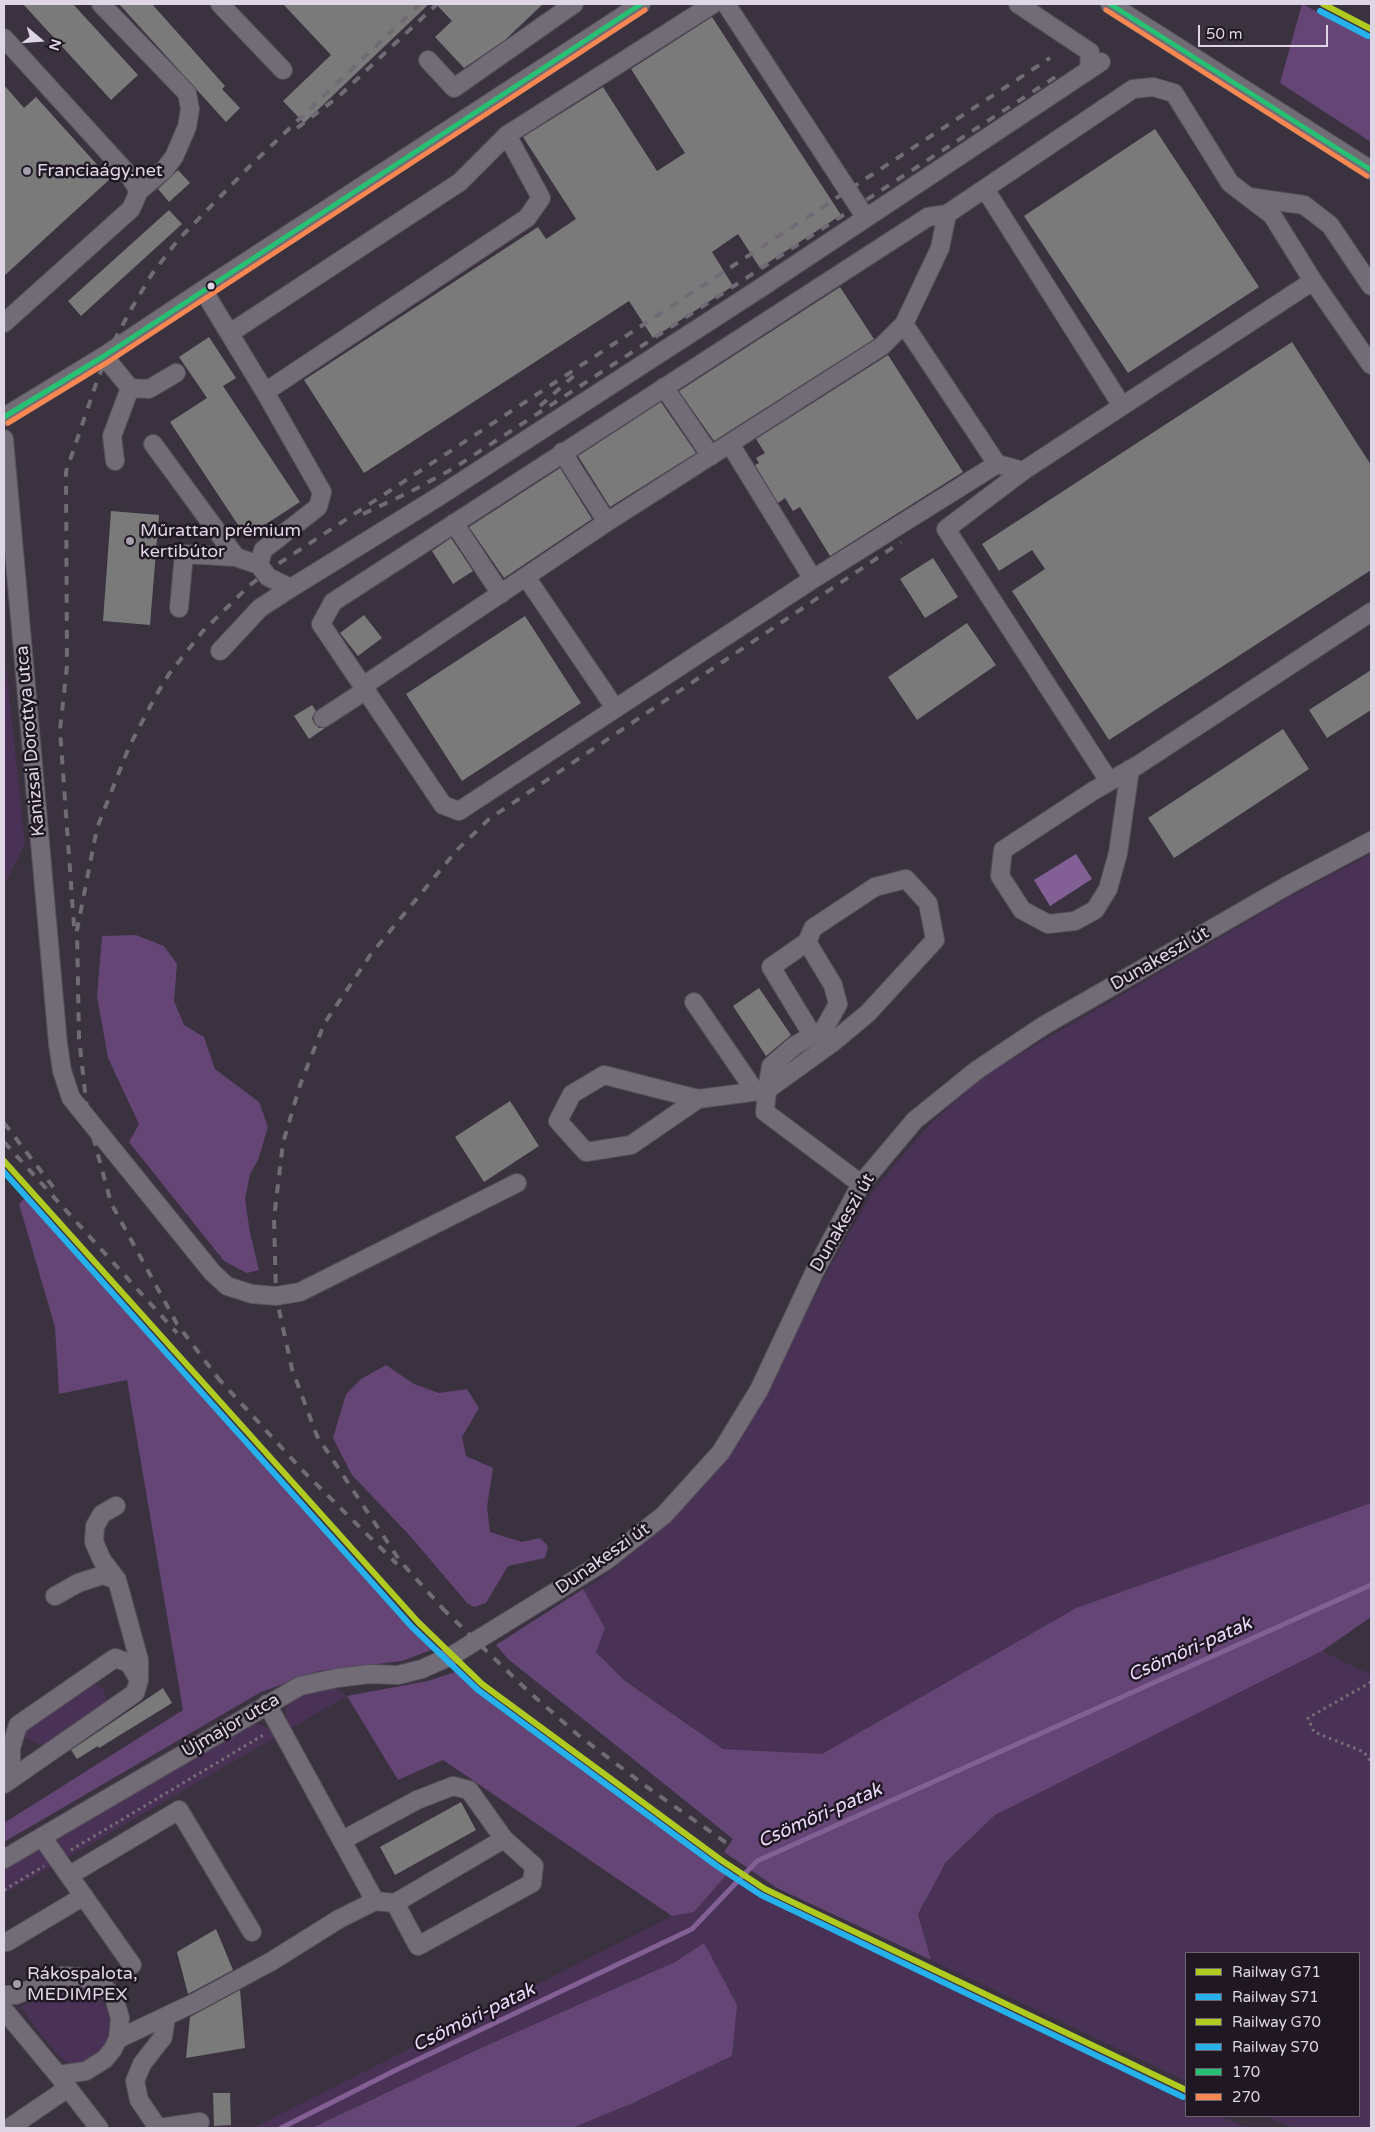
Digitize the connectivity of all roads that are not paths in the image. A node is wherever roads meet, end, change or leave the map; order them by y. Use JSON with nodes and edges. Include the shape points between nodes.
{"nodes":[{"id":1,"x":102,"y":4,"type":"edge"},
{"id":2,"x":220,"y":4,"type":"edge"},
{"id":3,"x":574,"y":4,"type":"edge"},
{"id":4,"x":641,"y":4,"type":"edge"},
{"id":5,"x":713,"y":4,"type":"edge"},
{"id":6,"x":726,"y":4,"type":"edge"},
{"id":7,"x":1018,"y":4,"type":"edge"},
{"id":8,"x":1110,"y":4,"type":"edge"},
{"id":9,"x":4,"y":38,"type":"edge"},
{"id":10,"x":428,"y":60,"type":"dead end"},
{"id":11,"x":284,"y":70,"type":"dead end"},
{"id":12,"x":507,"y":135,"type":"junction"},
{"id":13,"x":1371,"y":170,"type":"edge"},
{"id":14,"x":985,"y":188,"type":"junction"},
{"id":15,"x":139,"y":191,"type":"junction"},
{"id":16,"x":1248,"y":197,"type":"junction"},
{"id":17,"x":947,"y":214,"type":"junction"},
{"id":18,"x":866,"y":218,"type":"junction"},
{"id":19,"x":1313,"y":281,"type":"junction"},
{"id":20,"x":1371,"y":286,"type":"edge"},
{"id":21,"x":203,"y":290,"type":"junction"},
{"id":22,"x":4,"y":323,"type":"edge"},
{"id":23,"x":904,"y":324,"type":"junction"},
{"id":24,"x":230,"y":333,"type":"junction"},
{"id":25,"x":104,"y":356,"type":"junction"},
{"id":26,"x":1371,"y":365,"type":"edge"},
{"id":27,"x":176,"y":373,"type":"dead end"},
{"id":28,"x":664,"y":387,"type":"junction"},
{"id":29,"x":130,"y":388,"type":"junction"},
{"id":30,"x":265,"y":392,"type":"junction"},
{"id":31,"x":1122,"y":406,"type":"junction"},
{"id":32,"x":4,"y":417,"type":"edge"},
{"id":33,"x":4,"y":438,"type":"edge"},
{"id":34,"x":153,"y":444,"type":"dead end"},
{"id":35,"x":730,"y":444,"type":"junction"},
{"id":36,"x":562,"y":452,"type":"junction"},
{"id":37,"x":711,"y":456,"type":"junction"},
{"id":38,"x":115,"y":461,"type":"dead end"},
{"id":39,"x":997,"y":464,"type":"junction"},
{"id":40,"x":1023,"y":471,"type":"junction"},
{"id":41,"x":454,"y":522,"type":"junction"},
{"id":42,"x":607,"y":522,"type":"junction"},
{"id":43,"x":236,"y":557,"type":"junction"},
{"id":44,"x":259,"y":565,"type":"junction"},
{"id":45,"x":526,"y":577,"type":"junction"},
{"id":46,"x":813,"y":579,"type":"junction"},
{"id":47,"x":291,"y":588,"type":"junction"},
{"id":48,"x":501,"y":594,"type":"junction"},
{"id":49,"x":179,"y":608,"type":"dead end"},
{"id":50,"x":1369,"y":618,"type":"edge"},
{"id":51,"x":220,"y":651,"type":"dead end"},
{"id":52,"x":364,"y":688,"type":"junction"},
{"id":53,"x":615,"y":708,"type":"junction"},
{"id":54,"x":323,"y":718,"type":"dead end"},
{"id":55,"x":1130,"y":769,"type":"junction"},
{"id":56,"x":1109,"y":782,"type":"junction"},
{"id":57,"x":1371,"y":841,"type":"edge"},
{"id":58,"x":807,"y":942,"type":"junction"},
{"id":59,"x":694,"y":1002,"type":"dead end"},
{"id":60,"x":813,"y":1036,"type":"junction"},
{"id":61,"x":761,"y":1090,"type":"junction"},
{"id":62,"x":698,"y":1098,"type":"junction"},
{"id":63,"x":517,"y":1183,"type":"dead end"},
{"id":64,"x":862,"y":1184,"type":"junction"},
{"id":65,"x":116,"y":1506,"type":"dead end"},
{"id":66,"x":118,"y":1580,"type":"junction"},
{"id":67,"x":55,"y":1596,"type":"dead end"},
{"id":68,"x":476,"y":1641,"type":"joint"},
{"id":69,"x":139,"y":1680,"type":"junction"},
{"id":70,"x":267,"y":1704,"type":"junction"},
{"id":71,"x":4,"y":1783,"type":"edge"},
{"id":72,"x":42,"y":1837,"type":"junction"},
{"id":73,"x":343,"y":1840,"type":"junction"},
{"id":74,"x":504,"y":1840,"type":"junction"},
{"id":75,"x":4,"y":1859,"type":"edge"},
{"id":76,"x":70,"y":1875,"type":"junction"},
{"id":77,"x":84,"y":1896,"type":"junction"},
{"id":78,"x":375,"y":1901,"type":"junction"},
{"id":79,"x":395,"y":1903,"type":"junction"},
{"id":80,"x":252,"y":1932,"type":"dead end"},
{"id":81,"x":7,"y":1942,"type":"dead end"},
{"id":82,"x":132,"y":1965,"type":"dead end"},
{"id":83,"x":4,"y":1995,"type":"edge"},
{"id":84,"x":4,"y":2010,"type":"edge"},
{"id":85,"x":166,"y":2017,"type":"junction"},
{"id":86,"x":118,"y":2038,"type":"junction"},
{"id":87,"x":63,"y":2081,"type":"junction"},
{"id":88,"x":200,"y":2122,"type":"dead end"},
{"id":89,"x":9,"y":2128,"type":"edge"},
{"id":90,"x":99,"y":2128,"type":"edge"},
{"id":91,"x":158,"y":2128,"type":"edge"}],
"edges":[{"from":1,"to":15,"type":"street","via":[[187,93],[190,109],[187,128],[174,157]]},
{"from":2,"to":11,"type":"street"},
{"from":3,"to":10,"type":"street","via":[[454,88]]},
{"from":4,"to":21,"type":"street"},
{"from":5,"to":12,"type":"street"},
{"from":6,"to":18,"type":"street"},
{"from":7,"to":18,"type":"street","via":[[1090,52],[1095,66]]},
{"from":8,"to":13,"type":"street"},
{"from":9,"to":15,"type":"street","via":[[128,174]]},
{"from":12,"to":24,"type":"street","via":[[460,182]]},
{"from":12,"to":30,"type":"street","via":[[541,198],[527,218]]},
{"from":14,"to":16,"type":"street","via":[[1133,89],[1153,87],[1174,93],[1230,184]]},
{"from":14,"to":17,"type":"street"},
{"from":14,"to":31,"type":"street"},
{"from":15,"to":22,"type":"street","via":[[131,209]]},
{"from":16,"to":19,"type":"street","via":[[1272,216]]},
{"from":16,"to":20,"type":"street","via":[[1304,205],[1330,226]]},
{"from":17,"to":23,"type":"street","via":[[940,248]]},
{"from":17,"to":28,"type":"street","via":[[928,217]]},
{"from":18,"to":47,"type":"street"},
{"from":19,"to":26,"type":"street"},
{"from":19,"to":31,"type":"street"},
{"from":21,"to":24,"type":"street"},
{"from":21,"to":25,"type":"street"},
{"from":23,"to":35,"type":"street","via":[[882,346]]},
{"from":23,"to":39,"type":"street"},
{"from":24,"to":30,"type":"street"},
{"from":25,"to":29,"type":"street"},
{"from":25,"to":32,"type":"street"},
{"from":27,"to":29,"type":"street","via":[[149,389]]},
{"from":28,"to":36,"type":"street"},
{"from":28,"to":37,"type":"street"},
{"from":29,"to":38,"type":"street","via":[[112,436]]},
{"from":30,"to":44,"type":"street","via":[[322,492],[318,507],[263,550]]},
{"from":31,"to":40,"type":"street"},
{"from":33,"to":63,"type":"street","name":"Kanizsai Dorottya utca","via":[[58,1044],[71,1098],[212,1272],[227,1286],[252,1294],[276,1296],[300,1292]]},
{"from":34,"to":43,"type":"street"},
{"from":35,"to":37,"type":"street"},
{"from":35,"to":46,"type":"street"},
{"from":36,"to":41,"type":"street"},
{"from":36,"to":42,"type":"street"},
{"from":37,"to":42,"type":"street"},
{"from":39,"to":40,"type":"street"},
{"from":39,"to":46,"type":"street"},
{"from":40,"to":56,"type":"street","via":[[946,529]]},
{"from":41,"to":48,"type":"street"},
{"from":41,"to":52,"type":"street","via":[[333,602],[321,624]]},
{"from":42,"to":45,"type":"street"},
{"from":43,"to":44,"type":"street"},
{"from":43,"to":49,"type":"street","via":[[184,554]]},
{"from":44,"to":47,"type":"street","via":[[268,577]]},
{"from":45,"to":48,"type":"street"},
{"from":45,"to":53,"type":"street"},
{"from":46,"to":53,"type":"street"},
{"from":47,"to":51,"type":"street","via":[[260,608]]},
{"from":48,"to":52,"type":"street"},
{"from":50,"to":55,"type":"street"},
{"from":52,"to":53,"type":"street","via":[[443,805],[459,810]]},
{"from":52,"to":54,"type":"street"},
{"from":55,"to":56,"type":"street"},
{"from":55,"to":56,"type":"street","via":[[1118,853],[1108,889],[1094,910],[1075,921],[1048,924],[1022,910],[1000,876],[1003,850]]},
{"from":57,"to":64,"type":"street","name":"Dunakeszi út","via":[[1043,1026],[977,1070],[915,1120]]},
{"from":58,"to":60,"type":"street","via":[[832,985],[838,1004],[824,1029]]},
{"from":58,"to":60,"type":"street","via":[[771,967]]},
{"from":58,"to":61,"type":"street","via":[[813,928],[876,887],[906,880],[928,903],[934,940],[868,1013],[832,1043]]},
{"from":59,"to":61,"type":"street"},
{"from":60,"to":61,"type":"street","via":[[794,1046],[771,1066]]},
{"from":61,"to":62,"type":"street"},
{"from":61,"to":64,"type":"street","via":[[765,1112]]},
{"from":62,"to":62,"type":"street","via":[[631,1145],[586,1152],[558,1121],[572,1094],[604,1075]]},
{"from":64,"to":68,"type":"street","name":"Dunakeszi út","via":[[815,1271],[759,1390],[721,1452],[664,1515],[614,1554]]},
{"from":65,"to":66,"type":"street","via":[[102,1514],[95,1526],[94,1542],[102,1560]]},
{"from":66,"to":67,"type":"street","via":[[103,1574]]},
{"from":66,"to":69,"type":"street","via":[[139,1660]]},
{"from":68,"to":70,"type":"street","name":"Újmajor utca","via":[[422,1669],[345,1677],[300,1686]]},
{"from":69,"to":71,"type":"street","via":[[135,1693]]},
{"from":69,"to":71,"type":"street","via":[[129,1663],[115,1658],[18,1725],[11,1748],[11,1768]]},
{"from":70,"to":72,"type":"street","name":"Újmajor utca"},
{"from":70,"to":73,"type":"street"},
{"from":72,"to":75,"type":"street","name":"Újmajor utca"},
{"from":72,"to":76,"type":"street"},
{"from":73,"to":74,"type":"street","via":[[416,1800],[454,1786],[469,1790]]},
{"from":73,"to":78,"type":"street"},
{"from":74,"to":79,"type":"street"},
{"from":74,"to":79,"type":"street","via":[[534,1866],[532,1883],[418,1946]]},
{"from":76,"to":77,"type":"street"},
{"from":76,"to":80,"type":"street","via":[[180,1810]]},
{"from":77,"to":81,"type":"street"},
{"from":77,"to":82,"type":"street"},
{"from":78,"to":79,"type":"street"},
{"from":78,"to":85,"type":"street"},
{"from":83,"to":86,"type":"street","via":[[16,1996],[64,1976],[94,1981],[114,1996],[120,2018]]},
{"from":84,"to":87,"type":"street"},
{"from":85,"to":86,"type":"street"},
{"from":85,"to":91,"type":"street","via":[[163,2037],[142,2064],[135,2081],[140,2100]]},
{"from":86,"to":87,"type":"street","via":[[113,2049],[96,2066]]},
{"from":87,"to":89,"type":"street"},
{"from":87,"to":90,"type":"street"},
{"from":88,"to":91,"type":"street"}]}
